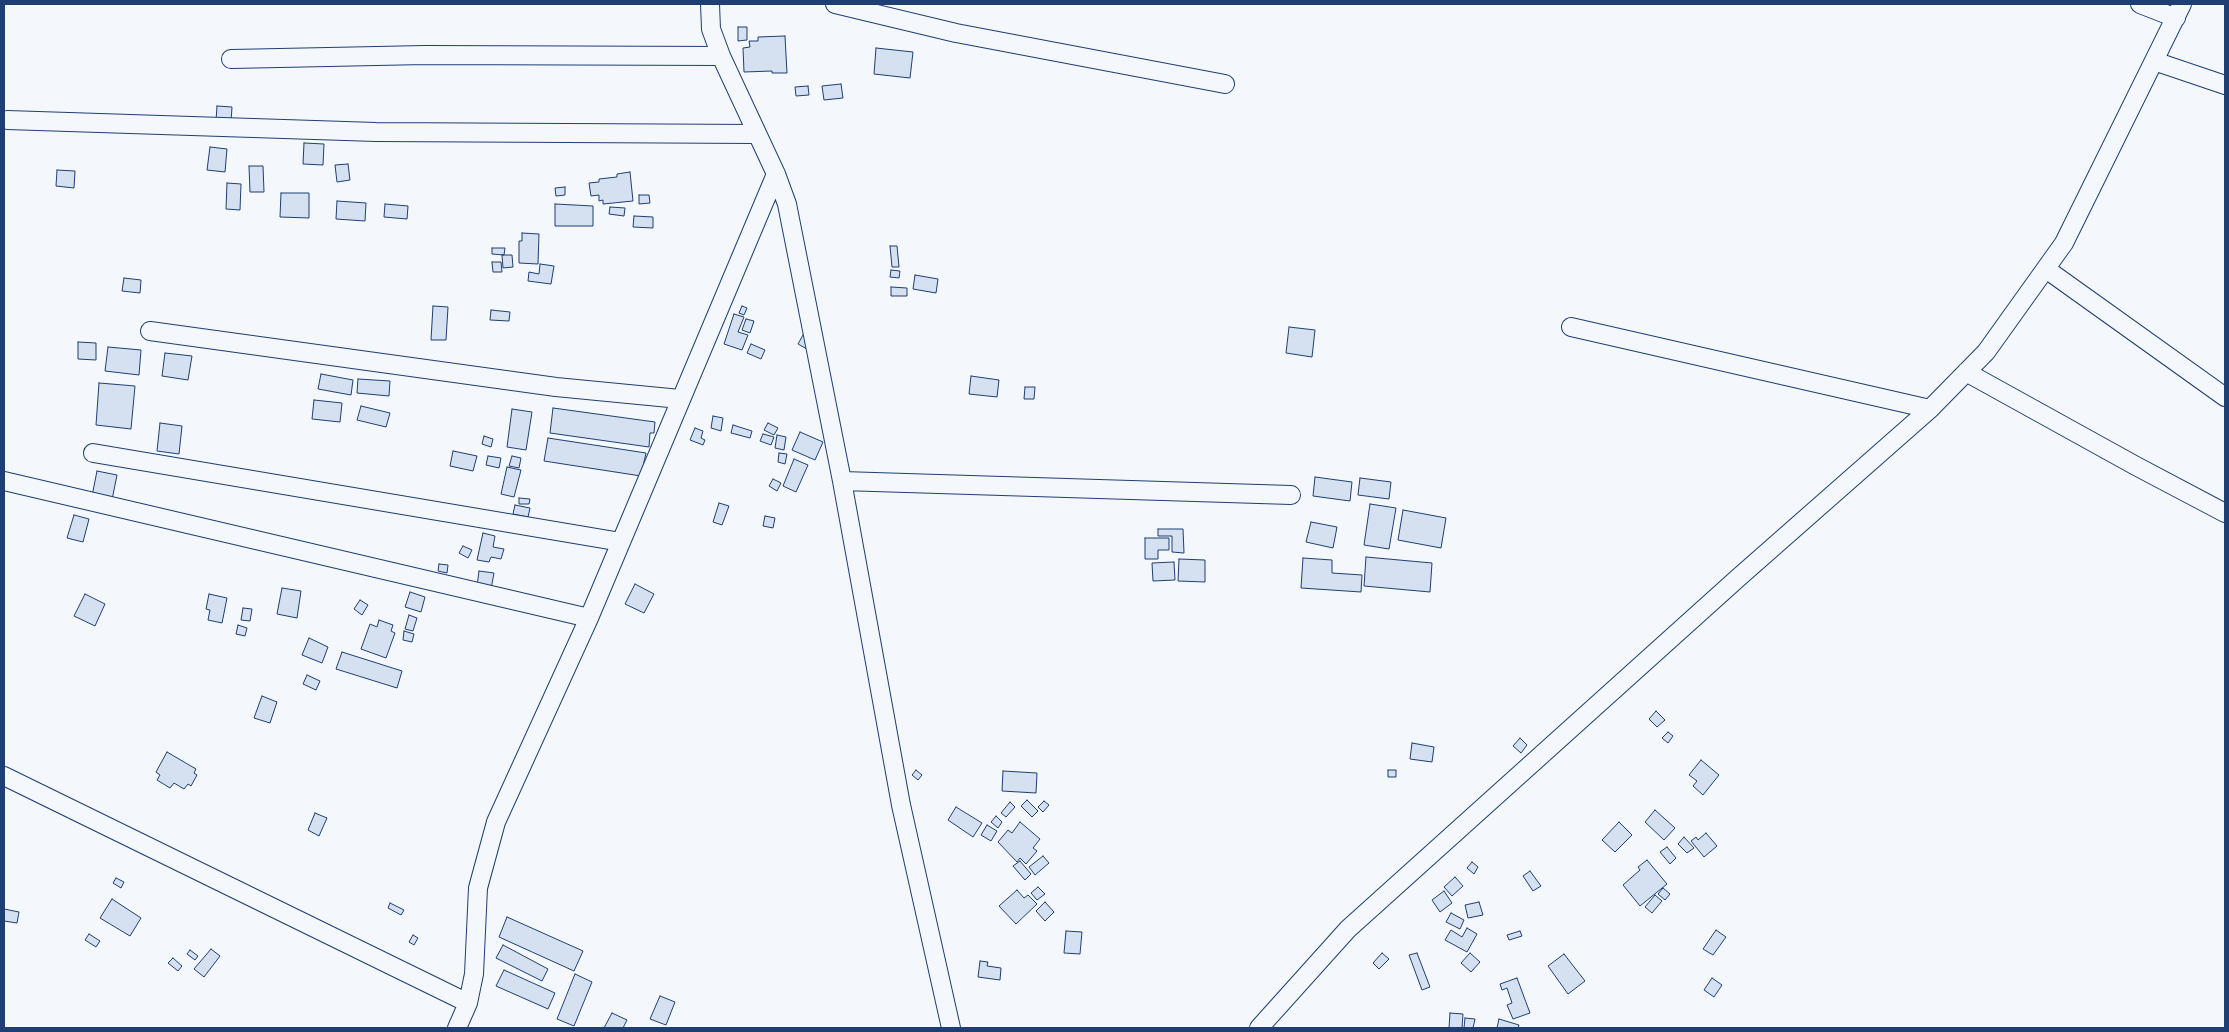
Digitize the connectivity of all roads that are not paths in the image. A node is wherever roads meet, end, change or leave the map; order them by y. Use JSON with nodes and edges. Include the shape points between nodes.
{"nodes":[{"id":1,"x":710,"y":4,"type":"edge"},
{"id":2,"x":835,"y":4,"type":"edge"},
{"id":3,"x":2140,"y":4,"type":"edge"},
{"id":4,"x":2179,"y":11,"type":"edge"},
{"id":5,"x":721,"y":56,"type":"junction"},
{"id":6,"x":231,"y":59,"type":"dead end"},
{"id":7,"x":2154,"y":61,"type":"junction"},
{"id":8,"x":1225,"y":84,"type":"dead end"},
{"id":9,"x":2225,"y":85,"type":"edge"},
{"id":10,"x":7,"y":120,"type":"dead end"},
{"id":11,"x":756,"y":134,"type":"junction"},
{"id":12,"x":776,"y":174,"type":"junction"},
{"id":13,"x":2046,"y":269,"type":"junction"},
{"id":14,"x":1571,"y":327,"type":"dead end"},
{"id":15,"x":150,"y":331,"type":"dead end"},
{"id":16,"x":1966,"y":372,"type":"junction"},
{"id":17,"x":2225,"y":397,"type":"edge"},
{"id":18,"x":680,"y":399,"type":"junction"},
{"id":19,"x":1930,"y":409,"type":"junction"},
{"id":20,"x":93,"y":453,"type":"dead end"},
{"id":21,"x":4,"y":481,"type":"edge"},
{"id":22,"x":842,"y":481,"type":"junction"},
{"id":23,"x":1291,"y":495,"type":"dead end"},
{"id":24,"x":2225,"y":513,"type":"edge"},
{"id":25,"x":621,"y":542,"type":"junction"},
{"id":26,"x":589,"y":618,"type":"junction"},
{"id":27,"x":4,"y":776,"type":"edge"},
{"id":28,"x":468,"y":1003,"type":"junction"},
{"id":29,"x":457,"y":1028,"type":"edge"},
{"id":30,"x":951,"y":1028,"type":"edge"},
{"id":31,"x":1259,"y":1028,"type":"edge"}],
"edges":[{"from":1,"to":5,"type":"street","via":[[712,30]]},
{"from":2,"to":8,"type":"street","via":[[956,33]]},
{"from":3,"to":4,"type":"street"},
{"from":4,"to":7,"type":"street"},
{"from":5,"to":6,"type":"street","via":[[425,55]]},
{"from":5,"to":11,"type":"street"},
{"from":7,"to":9,"type":"street"},
{"from":7,"to":13,"type":"street","via":[[2064,243]]},
{"from":10,"to":11,"type":"street","via":[[376,132]]},
{"from":11,"to":12,"type":"street"},
{"from":12,"to":18,"type":"street"},
{"from":12,"to":22,"type":"street","via":[[787,204]]},
{"from":13,"to":16,"type":"street","via":[[1986,352]]},
{"from":13,"to":17,"type":"street"},
{"from":14,"to":19,"type":"street"},
{"from":15,"to":18,"type":"street","via":[[556,387]]},
{"from":16,"to":19,"type":"street"},
{"from":16,"to":24,"type":"street"},
{"from":18,"to":25,"type":"street"},
{"from":19,"to":31,"type":"street","via":[[1348,929]]},
{"from":20,"to":25,"type":"street"},
{"from":21,"to":26,"type":"street"},
{"from":22,"to":23,"type":"street"},
{"from":22,"to":30,"type":"street","via":[[901,805]]},
{"from":25,"to":26,"type":"street"},
{"from":26,"to":28,"type":"street","via":[[496,822],[478,888],[474,974]]},
{"from":27,"to":28,"type":"street"},
{"from":28,"to":29,"type":"street"}]}
